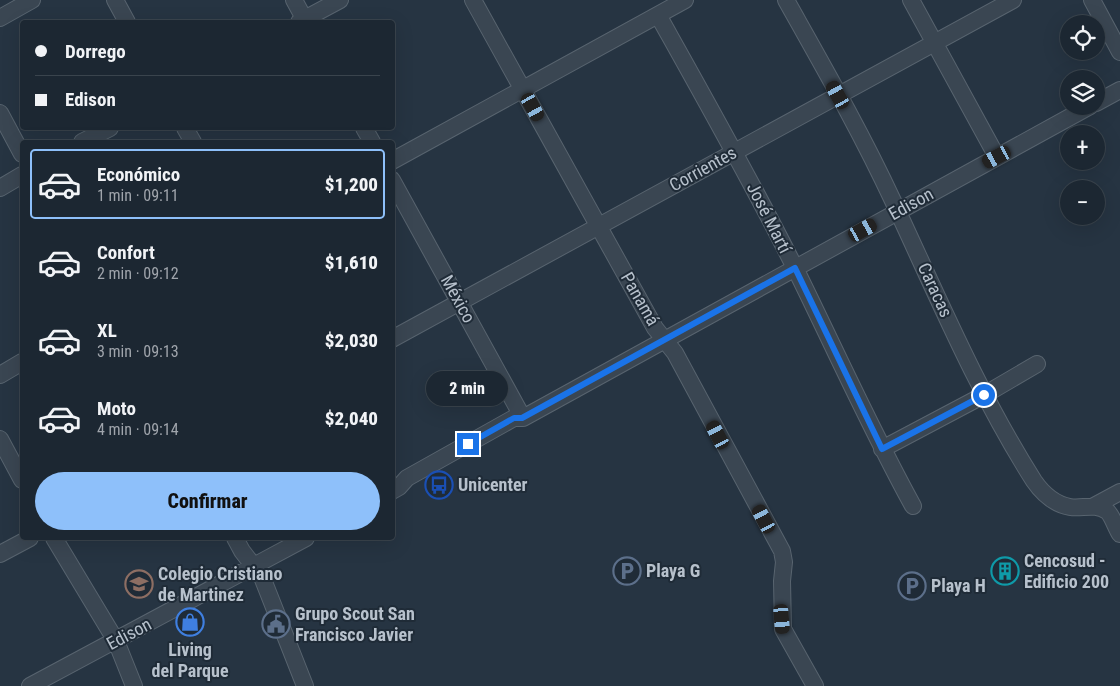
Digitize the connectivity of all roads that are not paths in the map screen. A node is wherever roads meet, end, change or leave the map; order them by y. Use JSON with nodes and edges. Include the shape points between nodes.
{"nodes":[{"id":1,"x":32,"y":0,"type":"edge"},
{"id":2,"x":115,"y":0,"type":"edge"},
{"id":3,"x":294,"y":0,"type":"edge"},
{"id":4,"x":340,"y":0,"type":"edge"},
{"id":5,"x":473,"y":0,"type":"edge"},
{"id":6,"x":685,"y":0,"type":"edge"},
{"id":7,"x":786,"y":0,"type":"edge"},
{"id":8,"x":911,"y":0,"type":"edge"},
{"id":9,"x":1013,"y":0,"type":"edge"},
{"id":10,"x":1092,"y":0,"type":"edge"},
{"id":11,"x":658,"y":15,"type":"junction"},
{"id":12,"x":0,"y":18,"type":"edge"},
{"id":13,"x":126,"y":20,"type":"edge"},
{"id":14,"x":302,"y":20,"type":"edge"},
{"id":15,"x":306,"y":20,"type":"edge"},
{"id":16,"x":935,"y":43,"type":"junction"},
{"id":17,"x":1120,"y":52,"type":"edge"},
{"id":18,"x":523,"y":90,"type":"junction"},
{"id":19,"x":1120,"y":90,"type":"edge"},
{"id":20,"x":838,"y":95,"type":"junction"},
{"id":21,"x":1105,"y":98,"type":"edge"},
{"id":22,"x":0,"y":113,"type":"edge"},
{"id":23,"x":1074,"y":115,"type":"edge"},
{"id":24,"x":106,"y":130,"type":"edge"},
{"id":25,"x":86,"y":140,"type":"edge"},
{"id":26,"x":20,"y":150,"type":"edge"},
{"id":27,"x":735,"y":152,"type":"junction"},
{"id":28,"x":997,"y":157,"type":"junction"},
{"id":29,"x":395,"y":159,"type":"edge"},
{"id":30,"x":20,"y":176,"type":"edge"},
{"id":31,"x":395,"y":185,"type":"edge"},
{"id":32,"x":0,"y":188,"type":"edge"},
{"id":33,"x":898,"y":211,"type":"junction"},
{"id":34,"x":599,"y":226,"type":"junction"},
{"id":35,"x":795,"y":268,"type":"junction"},
{"id":36,"x":460,"y":302,"type":"junction"},
{"id":37,"x":395,"y":337,"type":"edge"},
{"id":38,"x":664,"y":339,"type":"junction"},
{"id":39,"x":20,"y":363,"type":"edge"},
{"id":40,"x":1037,"y":364,"type":"dead end"},
{"id":41,"x":0,"y":375,"type":"edge"},
{"id":42,"x":984,"y":395,"type":"junction"},
{"id":43,"x":522,"y":418,"type":"junction"},
{"id":44,"x":0,"y":439,"type":"edge"},
{"id":45,"x":882,"y":449,"type":"junction"},
{"id":46,"x":20,"y":476,"type":"edge"},
{"id":47,"x":396,"y":489,"type":"edge"},
{"id":48,"x":1117,"y":494,"type":"edge"},
{"id":49,"x":913,"y":506,"type":"dead end"},
{"id":50,"x":1094,"y":506,"type":"junction"},
{"id":51,"x":1120,"y":534,"type":"edge"},
{"id":52,"x":26,"y":540,"type":"edge"},
{"id":53,"x":55,"y":540,"type":"edge"},
{"id":54,"x":236,"y":540,"type":"edge"},
{"id":55,"x":302,"y":540,"type":"edge"},
{"id":56,"x":0,"y":554,"type":"edge"},
{"id":57,"x":254,"y":565,"type":"junction"},
{"id":58,"x":116,"y":641,"type":"junction"},
{"id":59,"x":30,"y":686,"type":"edge"},
{"id":60,"x":134,"y":686,"type":"edge"},
{"id":61,"x":304,"y":686,"type":"edge"},
{"id":62,"x":815,"y":686,"type":"edge"}],
"edges":[{"from":1,"to":12,"type":"street"},
{"from":2,"to":13,"type":"street"},
{"from":3,"to":14,"type":"street"},
{"from":4,"to":15,"type":"street"},
{"from":5,"to":18,"type":"street","name":"Panamá"},
{"from":6,"to":11,"type":"street"},
{"from":7,"to":20,"type":"street","name":"Caracas"},
{"from":8,"to":16,"type":"street"},
{"from":9,"to":16,"type":"street","name":"Corrientes"},
{"from":10,"to":17,"type":"street"},
{"from":11,"to":18,"type":"street"},
{"from":11,"to":27,"type":"street","name":"José Martí"},
{"from":16,"to":20,"type":"street","name":"Corrientes"},
{"from":16,"to":28,"type":"street"},
{"from":18,"to":29,"type":"street"},
{"from":18,"to":34,"type":"street","name":"Panamá"},
{"from":19,"to":21,"type":"street"},
{"from":20,"to":27,"type":"street","name":"Corrientes"},
{"from":20,"to":33,"type":"street","name":"Caracas"},
{"from":22,"to":26,"type":"street"},
{"from":23,"to":28,"type":"street","name":"Edison"},
{"from":24,"to":25,"type":"street"},
{"from":27,"to":34,"type":"street","name":"Corrientes"},
{"from":27,"to":35,"type":"street","name":"José Martí"},
{"from":28,"to":33,"type":"street","name":"Edison"},
{"from":30,"to":32,"type":"street"},
{"from":31,"to":36,"type":"street","name":"México"},
{"from":33,"to":35,"type":"street","name":"Edison"},
{"from":33,"to":42,"type":"street","name":"Caracas"},
{"from":34,"to":36,"type":"street","name":"Corrientes"},
{"from":34,"to":38,"type":"street","name":"Panamá"},
{"from":35,"to":38,"type":"street","name":"Edison"},
{"from":35,"to":45,"type":"street","name":"José Martí"},
{"from":36,"to":37,"type":"street","name":"Corrientes"},
{"from":36,"to":43,"type":"street","name":"México"},
{"from":38,"to":43,"type":"street","name":"Edison"},
{"from":38,"to":62,"type":"street","name":"Panamá","via":[[675,353],[782,551],[783,630]]},
{"from":39,"to":41,"type":"street"},
{"from":40,"to":42,"type":"street"},
{"from":42,"to":45,"type":"street"},
{"from":42,"to":50,"type":"street","name":"Caracas","via":[[1035,483],[1048,498],[1070,507]]},
{"from":43,"to":47,"type":"street","name":"Edison","via":[[520,427],[467,457],[409,488]]},
{"from":44,"to":46,"type":"street"},
{"from":45,"to":49,"type":"street","name":"José Martí"},
{"from":48,"to":50,"type":"street"},
{"from":50,"to":51,"type":"street","via":[[1108,512]]},
{"from":52,"to":56,"type":"street"},
{"from":53,"to":58,"type":"street"},
{"from":54,"to":57,"type":"street"},
{"from":55,"to":57,"type":"street","name":"Edison"},
{"from":57,"to":58,"type":"street","name":"Edison"},
{"from":57,"to":61,"type":"street","via":[[262,577]]},
{"from":58,"to":59,"type":"street","name":"Edison"},
{"from":58,"to":60,"type":"street"}]}
